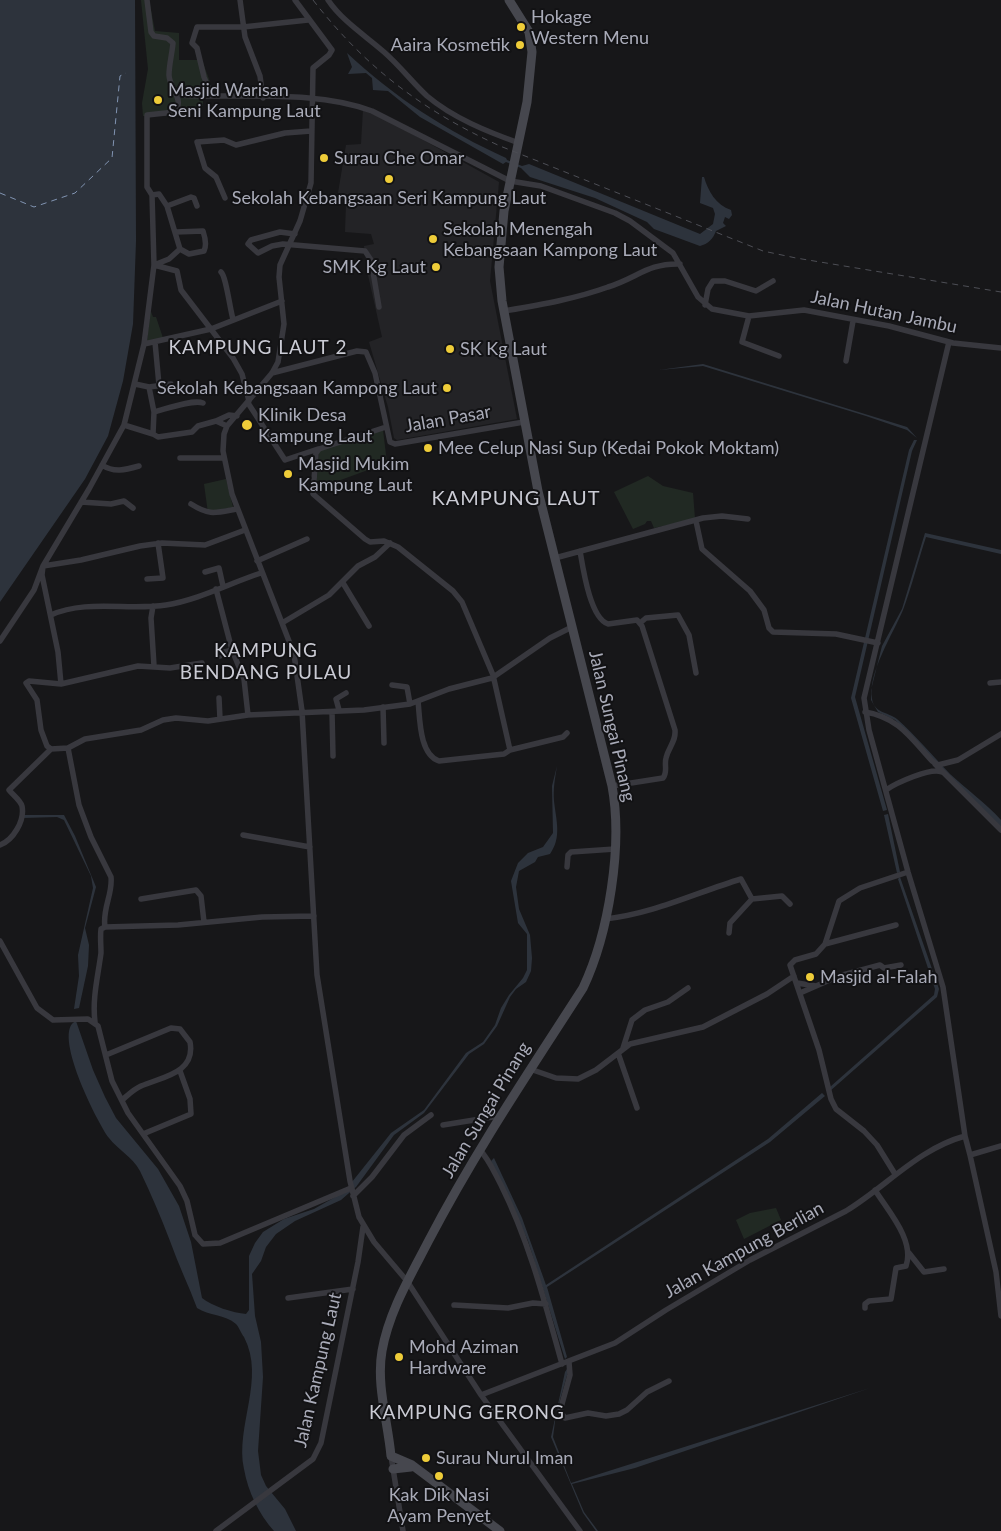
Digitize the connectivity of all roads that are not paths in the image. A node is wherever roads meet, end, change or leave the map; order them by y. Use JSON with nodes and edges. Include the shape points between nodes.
{"nodes":[{"id":1,"x":147,"y":0,"type":"edge"},
{"id":2,"x":240,"y":0,"type":"edge"},
{"id":3,"x":295,"y":0,"type":"edge"},
{"id":4,"x":328,"y":0,"type":"edge"},
{"id":5,"x":509,"y":0,"type":"edge"},
{"id":6,"x":308,"y":20,"type":"junction"},
{"id":7,"x":243,"y":27,"type":"junction"},
{"id":8,"x":177,"y":95,"type":"junction"},
{"id":9,"x":212,"y":96,"type":"junction"},
{"id":10,"x":263,"y":98,"type":"junction"},
{"id":11,"x":313,"y":98,"type":"junction"},
{"id":12,"x":311,"y":131,"type":"junction"},
{"id":13,"x":519,"y":146,"type":"junction"},
{"id":14,"x":511,"y":176,"type":"junction"},
{"id":15,"x":152,"y":196,"type":"junction"},
{"id":16,"x":225,"y":198,"type":"dead end"},
{"id":17,"x":167,"y":206,"type":"junction"},
{"id":18,"x":197,"y":206,"type":"dead end"},
{"id":19,"x":176,"y":232,"type":"junction"},
{"id":20,"x":295,"y":234,"type":"junction"},
{"id":21,"x":290,"y":244,"type":"junction"},
{"id":22,"x":180,"y":250,"type":"junction"},
{"id":23,"x":680,"y":264,"type":"junction"},
{"id":24,"x":154,"y":265,"type":"junction"},
{"id":25,"x":221,"y":272,"type":"dead end"},
{"id":26,"x":773,"y":281,"type":"dead end"},
{"id":27,"x":282,"y":301,"type":"junction"},
{"id":28,"x":705,"y":305,"type":"junction"},
{"id":29,"x":380,"y":307,"type":"dead end"},
{"id":30,"x":504,"y":311,"type":"junction"},
{"id":31,"x":748,"y":316,"type":"junction"},
{"id":32,"x":233,"y":319,"type":"junction"},
{"id":33,"x":853,"y":321,"type":"junction"},
{"id":34,"x":211,"y":329,"type":"junction"},
{"id":35,"x":155,"y":342,"type":"junction"},
{"id":36,"x":949,"y":342,"type":"junction"},
{"id":37,"x":144,"y":344,"type":"junction"},
{"id":38,"x":1001,"y":348,"type":"edge"},
{"id":39,"x":779,"y":356,"type":"dead end"},
{"id":40,"x":846,"y":361,"type":"dead end"},
{"id":41,"x":272,"y":373,"type":"junction"},
{"id":42,"x":135,"y":384,"type":"junction"},
{"id":43,"x":171,"y":384,"type":"dead end"},
{"id":44,"x":159,"y":385,"type":"junction"},
{"id":45,"x":149,"y":387,"type":"junction"},
{"id":46,"x":248,"y":402,"type":"junction"},
{"id":47,"x":203,"y":403,"type":"dead end"},
{"id":48,"x":154,"y":412,"type":"junction"},
{"id":49,"x":237,"y":416,"type":"junction"},
{"id":50,"x":216,"y":421,"type":"junction"},
{"id":51,"x":524,"y":422,"type":"junction"},
{"id":52,"x":124,"y":425,"type":"junction"},
{"id":53,"x":228,"y":426,"type":"junction"},
{"id":54,"x":386,"y":427,"type":"junction"},
{"id":55,"x":153,"y":434,"type":"junction"},
{"id":56,"x":319,"y":449,"type":"junction"},
{"id":57,"x":180,"y":458,"type":"dead end"},
{"id":58,"x":224,"y":458,"type":"junction"},
{"id":59,"x":102,"y":465,"type":"junction"},
{"id":60,"x":139,"y":466,"type":"dead end"},
{"id":61,"x":81,"y":502,"type":"junction"},
{"id":62,"x":191,"y":504,"type":"dead end"},
{"id":63,"x":133,"y":508,"type":"dead end"},
{"id":64,"x":237,"y":509,"type":"junction"},
{"id":65,"x":748,"y":519,"type":"dead end"},
{"id":66,"x":696,"y":521,"type":"junction"},
{"id":67,"x":245,"y":530,"type":"junction"},
{"id":68,"x":306,"y":540,"type":"dead end"},
{"id":69,"x":390,"y":543,"type":"junction"},
{"id":70,"x":158,"y":544,"type":"junction"},
{"id":71,"x":580,"y":551,"type":"junction"},
{"id":72,"x":555,"y":558,"type":"junction"},
{"id":73,"x":257,"y":561,"type":"junction"},
{"id":74,"x":43,"y":566,"type":"junction"},
{"id":75,"x":205,"y":572,"type":"dead end"},
{"id":76,"x":261,"y":573,"type":"junction"},
{"id":77,"x":147,"y":579,"type":"dead end"},
{"id":78,"x":343,"y":582,"type":"junction"},
{"id":79,"x":223,"y":586,"type":"junction"},
{"id":80,"x":216,"y":589,"type":"junction"},
{"id":81,"x":153,"y":606,"type":"junction"},
{"id":82,"x":51,"y":615,"type":"junction"},
{"id":83,"x":282,"y":623,"type":"junction"},
{"id":84,"x":640,"y":623,"type":"junction"},
{"id":85,"x":369,"y":626,"type":"dead end"},
{"id":86,"x":572,"y":627,"type":"junction"},
{"id":87,"x":0,"y":641,"type":"edge"},
{"id":88,"x":878,"y":643,"type":"junction"},
{"id":89,"x":232,"y":650,"type":"junction"},
{"id":90,"x":220,"y":656,"type":"dead end"},
{"id":91,"x":202,"y":663,"type":"dead end"},
{"id":92,"x":154,"y":666,"type":"junction"},
{"id":93,"x":696,"y":673,"type":"dead end"},
{"id":94,"x":492,"y":678,"type":"junction"},
{"id":95,"x":1001,"y":682,"type":"edge"},
{"id":96,"x":61,"y":684,"type":"junction"},
{"id":97,"x":990,"y":684,"type":"dead end"},
{"id":98,"x":392,"y":686,"type":"dead end"},
{"id":99,"x":346,"y":693,"type":"dead end"},
{"id":100,"x":219,"y":698,"type":"dead end"},
{"id":101,"x":418,"y":701,"type":"junction"},
{"id":102,"x":410,"y":704,"type":"junction"},
{"id":103,"x":384,"y":707,"type":"junction"},
{"id":104,"x":339,"y":710,"type":"junction"},
{"id":105,"x":302,"y":712,"type":"junction"},
{"id":106,"x":332,"y":712,"type":"junction"},
{"id":107,"x":865,"y":712,"type":"junction"},
{"id":108,"x":248,"y":715,"type":"junction"},
{"id":109,"x":220,"y":719,"type":"junction"},
{"id":110,"x":567,"y":733,"type":"dead end"},
{"id":111,"x":1001,"y":734,"type":"edge"},
{"id":112,"x":384,"y":743,"type":"dead end"},
{"id":113,"x":68,"y":748,"type":"junction"},
{"id":114,"x":52,"y":749,"type":"junction"},
{"id":115,"x":510,"y":750,"type":"junction"},
{"id":116,"x":333,"y":756,"type":"dead end"},
{"id":117,"x":939,"y":766,"type":"junction"},
{"id":118,"x":612,"y":786,"type":"junction"},
{"id":119,"x":886,"y":790,"type":"junction"},
{"id":120,"x":1001,"y":830,"type":"edge"},
{"id":121,"x":243,"y":836,"type":"dead end"},
{"id":122,"x":0,"y":845,"type":"edge"},
{"id":123,"x":310,"y":847,"type":"junction"},
{"id":124,"x":615,"y":849,"type":"junction"},
{"id":125,"x":567,"y":866,"type":"dead end"},
{"id":126,"x":908,"y":872,"type":"junction"},
{"id":127,"x":141,"y":899,"type":"dead end"},
{"id":128,"x":752,"y":899,"type":"junction"},
{"id":129,"x":790,"y":904,"type":"dead end"},
{"id":130,"x":314,"y":916,"type":"junction"},
{"id":131,"x":605,"y":919,"type":"junction"},
{"id":132,"x":204,"y":922,"type":"junction"},
{"id":133,"x":896,"y":925,"type":"dead end"},
{"id":134,"x":105,"y":927,"type":"junction"},
{"id":135,"x":729,"y":933,"type":"dead end"},
{"id":136,"x":0,"y":941,"type":"edge"},
{"id":137,"x":825,"y":944,"type":"junction"},
{"id":138,"x":901,"y":965,"type":"dead end"},
{"id":139,"x":794,"y":976,"type":"junction"},
{"id":140,"x":797,"y":983,"type":"junction"},
{"id":141,"x":816,"y":986,"type":"junction"},
{"id":142,"x":688,"y":988,"type":"dead end"},
{"id":143,"x":800,"y":993,"type":"junction"},
{"id":144,"x":95,"y":1022,"type":"junction"},
{"id":145,"x":620,"y":1051,"type":"junction"},
{"id":146,"x":106,"y":1055,"type":"junction"},
{"id":147,"x":530,"y":1069,"type":"junction"},
{"id":148,"x":180,"y":1071,"type":"junction"},
{"id":149,"x":122,"y":1100,"type":"junction"},
{"id":150,"x":638,"y":1108,"type":"dead end"},
{"id":151,"x":431,"y":1115,"type":"dead end"},
{"id":152,"x":498,"y":1116,"type":"junction"},
{"id":153,"x":443,"y":1125,"type":"dead end"},
{"id":154,"x":143,"y":1134,"type":"junction"},
{"id":155,"x":965,"y":1136,"type":"junction"},
{"id":156,"x":1001,"y":1146,"type":"edge"},
{"id":157,"x":479,"y":1148,"type":"junction"},
{"id":158,"x":970,"y":1154,"type":"junction"},
{"id":159,"x":895,"y":1174,"type":"junction"},
{"id":160,"x":875,"y":1190,"type":"junction"},
{"id":161,"x":352,"y":1192,"type":"junction"},
{"id":162,"x":363,"y":1227,"type":"junction"},
{"id":163,"x":909,"y":1252,"type":"junction"},
{"id":164,"x":944,"y":1269,"type":"dead end"},
{"id":165,"x":407,"y":1281,"type":"junction"},
{"id":166,"x":353,"y":1289,"type":"junction"},
{"id":167,"x":288,"y":1298,"type":"dead end"},
{"id":168,"x":546,"y":1304,"type":"junction"},
{"id":169,"x":454,"y":1305,"type":"dead end"},
{"id":170,"x":865,"y":1308,"type":"dead end"},
{"id":171,"x":1001,"y":1316,"type":"edge"},
{"id":172,"x":569,"y":1362,"type":"junction"},
{"id":173,"x":562,"y":1364,"type":"junction"},
{"id":174,"x":669,"y":1381,"type":"dead end"},
{"id":175,"x":481,"y":1395,"type":"junction"},
{"id":176,"x":390,"y":1444,"type":"junction"},
{"id":177,"x":391,"y":1456,"type":"junction"},
{"id":178,"x":414,"y":1467,"type":"junction"},
{"id":179,"x":393,"y":1469,"type":"junction"},
{"id":180,"x":402,"y":1528,"type":"edge"},
{"id":181,"x":216,"y":1531,"type":"edge"},
{"id":182,"x":500,"y":1531,"type":"edge"},
{"id":183,"x":580,"y":1531,"type":"edge"}],
"edges":[{"from":1,"to":8,"type":"street","via":[[151,32],[173,44],[169,76]]},
{"from":2,"to":7,"type":"street"},
{"from":3,"to":6,"type":"street"},
{"from":4,"to":13,"type":"street","via":[[439,105]]},
{"from":5,"to":13,"type":"street","name":"Jalan Sungai Pinang","via":[[528,32],[532,52]]},
{"from":6,"to":7,"type":"street"},
{"from":6,"to":11,"type":"street","via":[[332,50],[312,68]]},
{"from":7,"to":9,"type":"street","via":[[197,27],[192,37]]},
{"from":7,"to":10,"type":"street","via":[[260,76]]},
{"from":8,"to":9,"type":"street"},
{"from":8,"to":15,"type":"street","via":[[178,109],[175,112],[146,115],[147,187]]},
{"from":9,"to":10,"type":"street"},
{"from":10,"to":11,"type":"street"},
{"from":11,"to":12,"type":"street"},
{"from":11,"to":14,"type":"street","via":[[352,104],[372,111]]},
{"from":12,"to":16,"type":"street","via":[[286,133],[236,145],[224,140],[197,142],[205,168],[216,177]]},
{"from":12,"to":20,"type":"street","via":[[311,183]]},
{"from":13,"to":14,"type":"street","name":"Jalan Sungai Pinang"},
{"from":14,"to":23,"type":"street","via":[[615,213],[667,248]]},
{"from":14,"to":30,"type":"street","name":"Jalan Sungai Pinang","via":[[499,267]]},
{"from":15,"to":17,"type":"street","via":[[159,194]]},
{"from":15,"to":24,"type":"street"},
{"from":17,"to":18,"type":"street","via":[[191,197]]},
{"from":17,"to":19,"type":"street"},
{"from":19,"to":22,"type":"street"},
{"from":19,"to":22,"type":"street","via":[[203,231],[204,234],[204,251],[189,254]]},
{"from":20,"to":21,"type":"street"},
{"from":20,"to":21,"type":"street","via":[[276,233],[248,243],[258,254],[272,246]]},
{"from":21,"to":27,"type":"street","via":[[280,265]]},
{"from":21,"to":29,"type":"street","via":[[365,251],[370,260]]},
{"from":22,"to":24,"type":"street"},
{"from":23,"to":28,"type":"street"},
{"from":23,"to":30,"type":"street","via":[[658,264],[600,290]]},
{"from":24,"to":34,"type":"street","via":[[177,271],[181,290]]},
{"from":24,"to":37,"type":"street"},
{"from":25,"to":32,"type":"street","via":[[226,281]]},
{"from":26,"to":28,"type":"street","via":[[756,291],[725,281],[713,282]]},
{"from":27,"to":32,"type":"street"},
{"from":27,"to":41,"type":"street","via":[[281,347]]},
{"from":28,"to":31,"type":"street","name":"Jalan Hutan Jambu"},
{"from":30,"to":51,"type":"street","name":"Jalan Sungai Pinang"},
{"from":31,"to":33,"type":"street","name":"Jalan Hutan Jambu","via":[[804,310]]},
{"from":31,"to":39,"type":"street","via":[[742,342]]},
{"from":32,"to":34,"type":"street"},
{"from":33,"to":36,"type":"street","name":"Jalan Hutan Jambu","via":[[889,326]]},
{"from":33,"to":40,"type":"street"},
{"from":34,"to":35,"type":"street"},
{"from":34,"to":46,"type":"street","via":[[242,374]]},
{"from":35,"to":37,"type":"street"},
{"from":35,"to":44,"type":"street"},
{"from":36,"to":38,"type":"street","name":"Jalan Hutan Jambu"},
{"from":36,"to":88,"type":"street","via":[[909,500]]},
{"from":37,"to":42,"type":"street"},
{"from":41,"to":46,"type":"street"},
{"from":41,"to":54,"type":"street","name":"Jalan Pasar","via":[[357,351],[366,352],[375,373]]},
{"from":42,"to":45,"type":"street"},
{"from":42,"to":52,"type":"street"},
{"from":43,"to":44,"type":"street"},
{"from":44,"to":45,"type":"street"},
{"from":45,"to":48,"type":"street"},
{"from":46,"to":49,"type":"street"},
{"from":46,"to":56,"type":"street","via":[[285,460]]},
{"from":47,"to":48,"type":"street","via":[[194,401]]},
{"from":48,"to":55,"type":"street"},
{"from":49,"to":50,"type":"street","via":[[229,415]]},
{"from":49,"to":53,"type":"street"},
{"from":50,"to":53,"type":"street"},
{"from":50,"to":55,"type":"street","via":[[198,426],[192,432],[158,438]]},
{"from":51,"to":54,"type":"street","name":"Jalan Pasar","via":[[395,444],[390,442]]},
{"from":51,"to":72,"type":"street","name":"Jalan Sungai Pinang"},
{"from":52,"to":55,"type":"street"},
{"from":52,"to":59,"type":"street"},
{"from":53,"to":58,"type":"street","via":[[223,443]]},
{"from":54,"to":56,"type":"street"},
{"from":56,"to":69,"type":"street","via":[[313,494],[365,540]]},
{"from":57,"to":58,"type":"street"},
{"from":58,"to":64,"type":"street"},
{"from":59,"to":60,"type":"street","via":[[109,470],[123,471]]},
{"from":59,"to":61,"type":"street"},
{"from":61,"to":63,"type":"street","via":[[111,504],[124,501]]},
{"from":61,"to":74,"type":"street"},
{"from":62,"to":64,"type":"street","via":[[212,514]]},
{"from":64,"to":67,"type":"street"},
{"from":65,"to":66,"type":"street","via":[[722,516]]},
{"from":66,"to":71,"type":"street"},
{"from":66,"to":88,"type":"street","via":[[702,549],[750,591],[764,610],[773,632],[836,634]]},
{"from":67,"to":70,"type":"street","via":[[205,545]]},
{"from":67,"to":73,"type":"street"},
{"from":68,"to":73,"type":"street"},
{"from":69,"to":78,"type":"street","via":[[375,557],[358,566]]},
{"from":69,"to":94,"type":"street","via":[[453,590],[462,602]]},
{"from":70,"to":74,"type":"street"},
{"from":70,"to":77,"type":"street","via":[[163,578]]},
{"from":71,"to":72,"type":"street"},
{"from":71,"to":84,"type":"street","via":[[591,601],[601,619],[608,624],[634,620]]},
{"from":72,"to":86,"type":"street","name":"Jalan Sungai Pinang"},
{"from":73,"to":76,"type":"street"},
{"from":74,"to":82,"type":"street"},
{"from":74,"to":87,"type":"street","via":[[34,590]]},
{"from":75,"to":79,"type":"street","via":[[219,568]]},
{"from":76,"to":79,"type":"street"},
{"from":76,"to":83,"type":"street"},
{"from":78,"to":83,"type":"street"},
{"from":78,"to":85,"type":"street"},
{"from":79,"to":80,"type":"street"},
{"from":80,"to":81,"type":"street","via":[[174,604]]},
{"from":80,"to":89,"type":"street"},
{"from":81,"to":82,"type":"street","via":[[89,607]]},
{"from":81,"to":92,"type":"street"},
{"from":82,"to":96,"type":"street"},
{"from":83,"to":105,"type":"street","via":[[294,654]]},
{"from":84,"to":93,"type":"street","via":[[646,618],[678,615],[688,635]]},
{"from":84,"to":118,"type":"street","via":[[674,720],[675,742],[666,759],[663,778]]},
{"from":86,"to":94,"type":"street","via":[[550,638]]},
{"from":86,"to":118,"type":"street","name":"Jalan Sungai Pinang"},
{"from":88,"to":107,"type":"street","via":[[864,692]]},
{"from":89,"to":90,"type":"street"},
{"from":89,"to":108,"type":"street","via":[[244,680]]},
{"from":91,"to":92,"type":"street","via":[[170,668]]},
{"from":92,"to":96,"type":"street","via":[[134,666]]},
{"from":94,"to":101,"type":"street"},
{"from":94,"to":115,"type":"street"},
{"from":95,"to":97,"type":"street"},
{"from":96,"to":114,"type":"street","via":[[26,683],[37,700],[41,730],[47,746]]},
{"from":98,"to":102,"type":"street","via":[[407,687]]},
{"from":99,"to":104,"type":"street","via":[[336,698]]},
{"from":100,"to":109,"type":"street"},
{"from":101,"to":102,"type":"street"},
{"from":101,"to":115,"type":"street","via":[[425,748],[435,760],[486,757]]},
{"from":102,"to":103,"type":"street"},
{"from":103,"to":104,"type":"street"},
{"from":103,"to":112,"type":"street"},
{"from":104,"to":106,"type":"street"},
{"from":105,"to":106,"type":"street"},
{"from":105,"to":108,"type":"street"},
{"from":105,"to":123,"type":"street"},
{"from":106,"to":116,"type":"street"},
{"from":107,"to":117,"type":"street","via":[[896,723]]},
{"from":107,"to":119,"type":"street"},
{"from":108,"to":109,"type":"street"},
{"from":109,"to":113,"type":"street","via":[[163,720],[140,730],[85,740]]},
{"from":110,"to":115,"type":"street","via":[[563,737]]},
{"from":111,"to":117,"type":"street","via":[[958,760]]},
{"from":113,"to":114,"type":"street"},
{"from":113,"to":134,"type":"street","via":[[79,805],[111,876]]},
{"from":114,"to":122,"type":"street","via":[[9,790],[22,805],[22,812],[13,837]]},
{"from":117,"to":119,"type":"street"},
{"from":117,"to":120,"type":"street"},
{"from":118,"to":124,"type":"street","name":"Jalan Sungai Pinang"},
{"from":119,"to":126,"type":"street"},
{"from":121,"to":123,"type":"street"},
{"from":123,"to":130,"type":"street"},
{"from":124,"to":125,"type":"street","via":[[573,851],[568,855]]},
{"from":124,"to":131,"type":"street","name":"Jalan Sungai Pinang"},
{"from":126,"to":137,"type":"street","via":[[860,888],[839,902]]},
{"from":126,"to":155,"type":"street","via":[[943,987]]},
{"from":127,"to":132,"type":"street","via":[[196,890],[201,896]]},
{"from":128,"to":129,"type":"street","via":[[782,896]]},
{"from":128,"to":131,"type":"street","via":[[741,879],[640,914]]},
{"from":128,"to":135,"type":"street","via":[[730,923]]},
{"from":130,"to":132,"type":"street"},
{"from":130,"to":161,"type":"street","via":[[317,975]]},
{"from":131,"to":147,"type":"street","name":"Jalan Sungai Pinang","via":[[594,965],[583,988]]},
{"from":132,"to":134,"type":"street"},
{"from":133,"to":137,"type":"street"},
{"from":134,"to":144,"type":"street","via":[[100,934],[93,1009]]},
{"from":136,"to":144,"type":"street","via":[[37,1008],[53,1020],[80,1018]]},
{"from":137,"to":139,"type":"street","via":[[816,954],[795,960],[790,965]]},
{"from":138,"to":141,"type":"street","via":[[884,968],[880,965]]},
{"from":139,"to":140,"type":"street"},
{"from":139,"to":145,"type":"street","via":[[767,994],[703,1027],[635,1042]]},
{"from":140,"to":141,"type":"street"},
{"from":140,"to":143,"type":"street"},
{"from":141,"to":143,"type":"street"},
{"from":142,"to":145,"type":"street","via":[[632,1020]]},
{"from":143,"to":159,"type":"street","via":[[836,1109],[864,1131]]},
{"from":144,"to":146,"type":"street"},
{"from":145,"to":147,"type":"street","via":[[578,1079],[556,1078]]},
{"from":145,"to":150,"type":"street"},
{"from":146,"to":148,"type":"street","via":[[176,1027],[190,1042],[187,1062]]},
{"from":146,"to":149,"type":"street","via":[[112,1081]]},
{"from":147,"to":152,"type":"street","name":"Jalan Sungai Pinang"},
{"from":148,"to":149,"type":"street","via":[[139,1087]]},
{"from":148,"to":154,"type":"street","via":[[187,1087],[191,1114]]},
{"from":149,"to":154,"type":"street"},
{"from":151,"to":161,"type":"street","via":[[404,1136],[372,1177]]},
{"from":152,"to":153,"type":"street"},
{"from":152,"to":157,"type":"street","name":"Jalan Sungai Pinang"},
{"from":154,"to":161,"type":"street","via":[[180,1186],[195,1235],[203,1244],[220,1244]]},
{"from":155,"to":158,"type":"street"},
{"from":155,"to":159,"type":"street","name":"Jalan Kampung Berlian","via":[[934,1147]]},
{"from":156,"to":158,"type":"street"},
{"from":157,"to":165,"type":"street","name":"Jalan Sungai Pinang"},
{"from":157,"to":168,"type":"street","via":[[486,1156],[520,1227]]},
{"from":158,"to":171,"type":"street","via":[[996,1272]]},
{"from":159,"to":160,"type":"street","name":"Jalan Kampung Berlian"},
{"from":160,"to":163,"type":"street","via":[[897,1224]]},
{"from":160,"to":172,"type":"street","name":"Jalan Kampung Berlian","via":[[846,1211],[750,1260],[615,1343]]},
{"from":161,"to":162,"type":"street"},
{"from":162,"to":165,"type":"street"},
{"from":162,"to":166,"type":"street","name":"Jalan Kampung Laut"},
{"from":163,"to":164,"type":"street","via":[[924,1272]]},
{"from":163,"to":170,"type":"street","via":[[906,1266],[896,1268],[891,1299],[869,1301]]},
{"from":165,"to":175,"type":"street"},
{"from":165,"to":176,"type":"street","name":"Jalan Sungai Pinang","via":[[390,1320],[381,1360]]},
{"from":166,"to":167,"type":"street"},
{"from":166,"to":181,"type":"street","name":"Jalan Kampung Laut","via":[[321,1443],[313,1459]]},
{"from":168,"to":169,"type":"street","via":[[508,1308]]},
{"from":168,"to":173,"type":"street"},
{"from":172,"to":173,"type":"street","name":"Jalan Kampung Berlian"},
{"from":172,"to":174,"type":"street","via":[[570,1375],[560,1411],[565,1418],[588,1413],[619,1414],[647,1392]]},
{"from":173,"to":175,"type":"street","name":"Jalan Kampung Berlian"},
{"from":175,"to":183,"type":"street"},
{"from":176,"to":177,"type":"street","name":"Jalan Sungai Pinang"},
{"from":176,"to":178,"type":"street"},
{"from":177,"to":178,"type":"street"},
{"from":177,"to":179,"type":"street","name":"Jalan Sungai Pinang"},
{"from":178,"to":179,"type":"street"},
{"from":178,"to":182,"type":"street"},
{"from":179,"to":180,"type":"street","name":"Jalan Sungai Pinang"}]}
